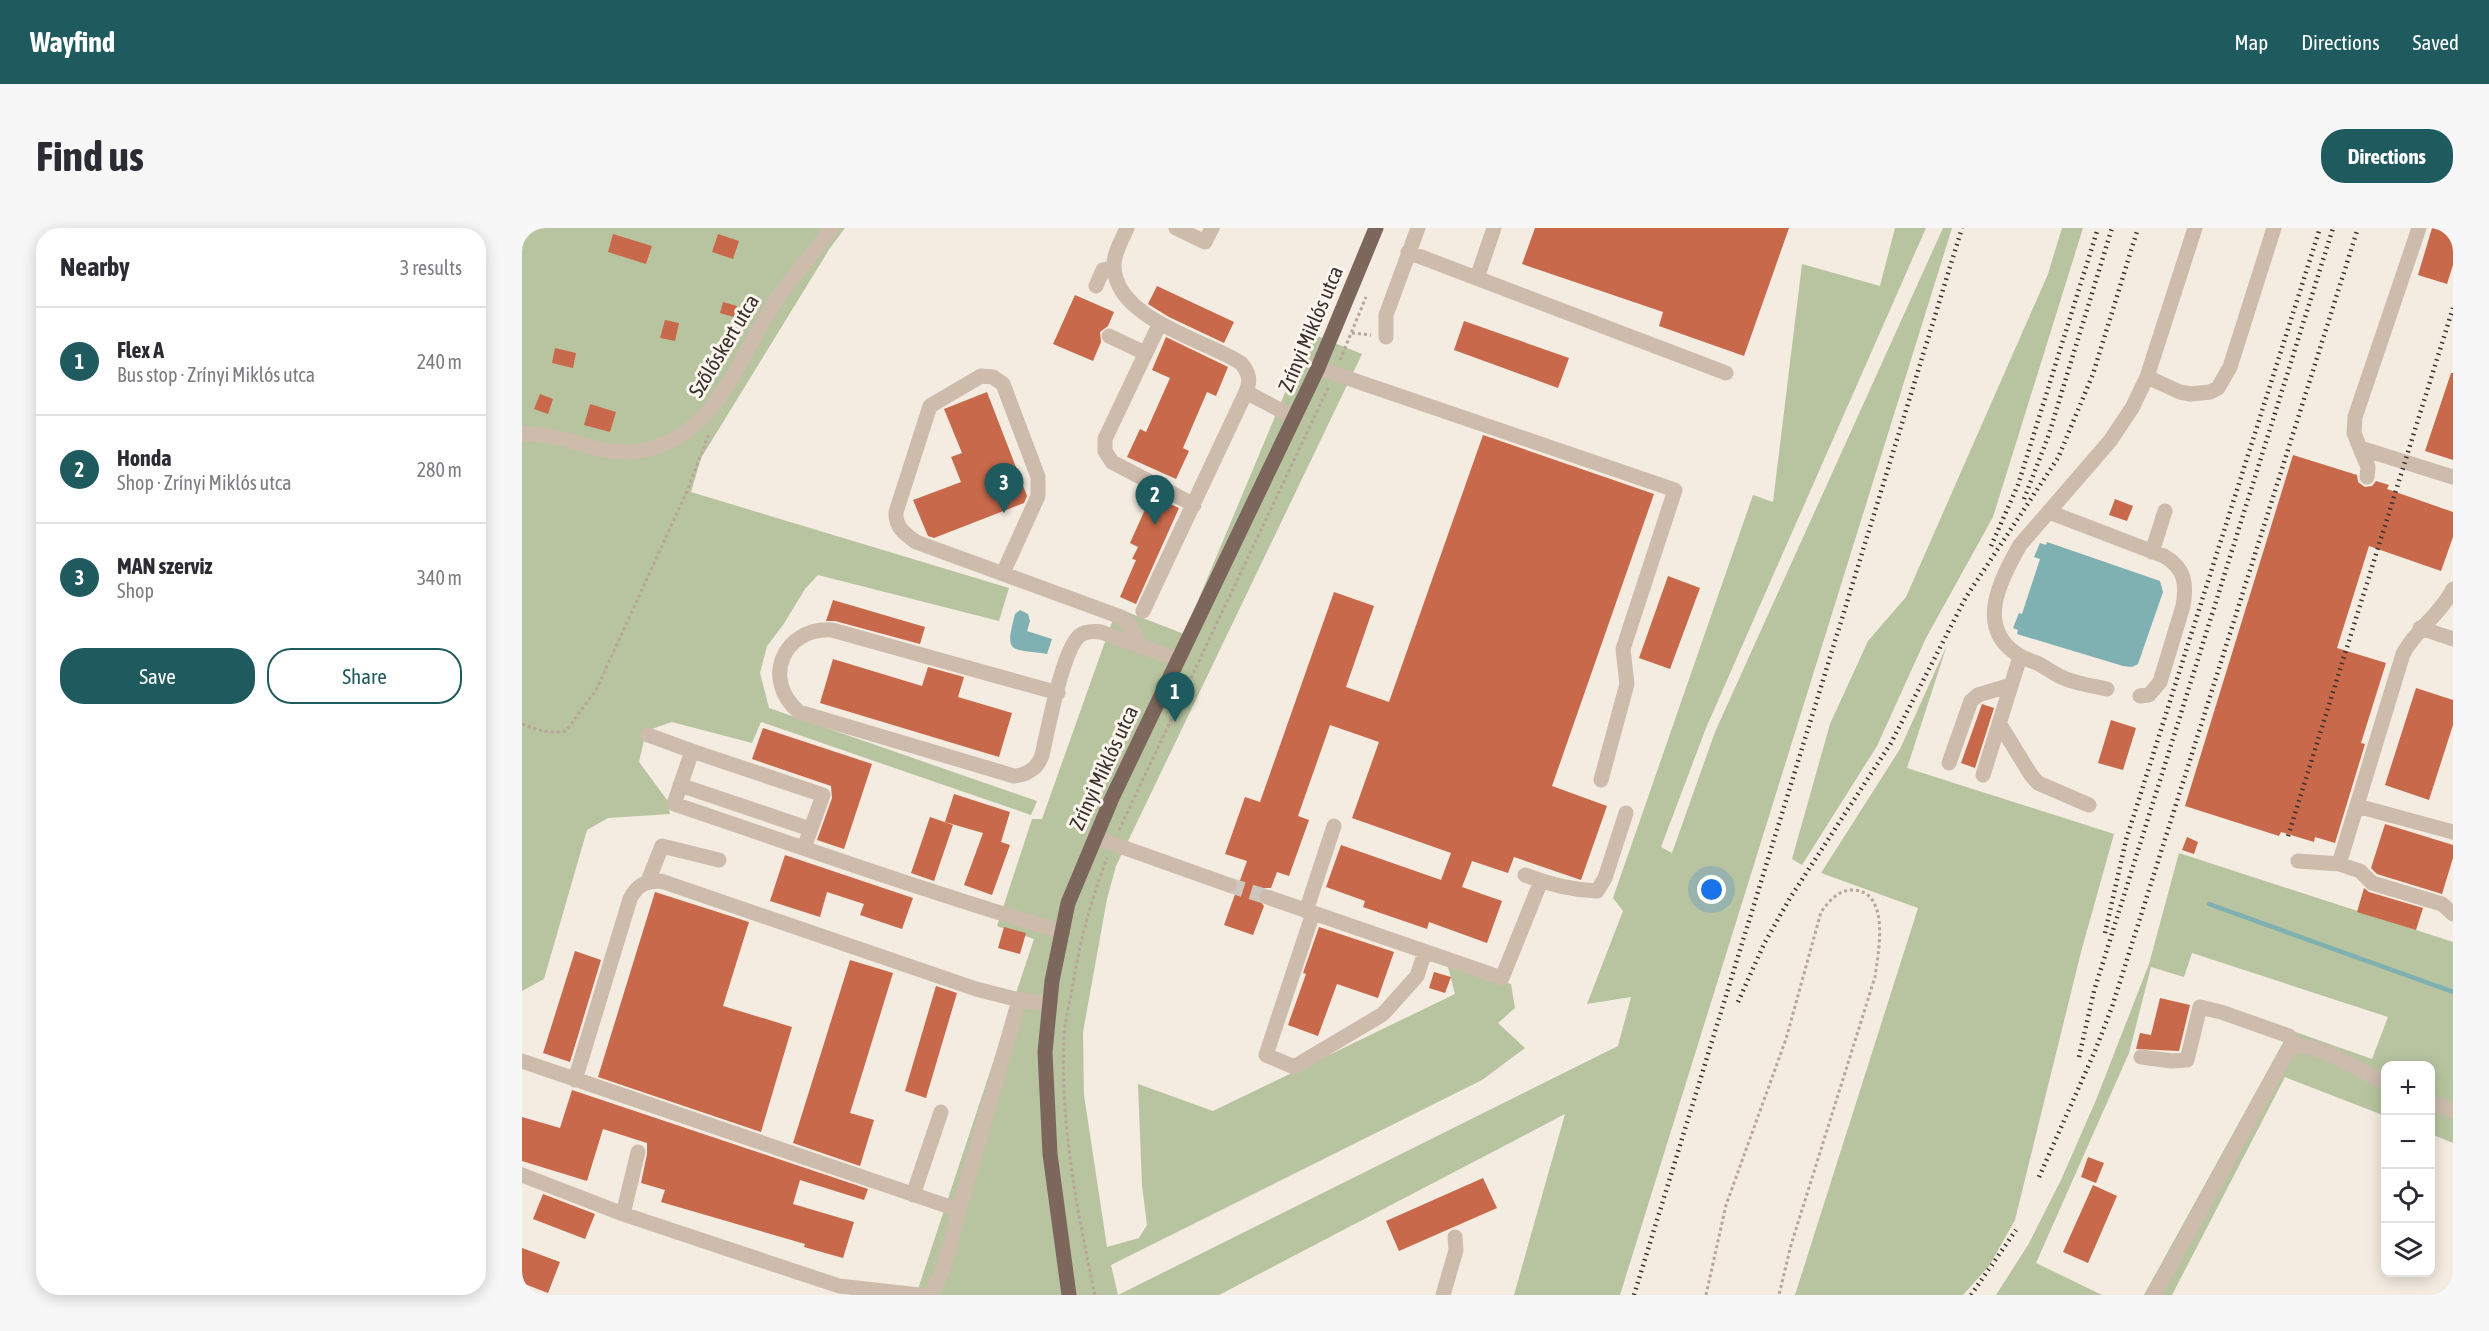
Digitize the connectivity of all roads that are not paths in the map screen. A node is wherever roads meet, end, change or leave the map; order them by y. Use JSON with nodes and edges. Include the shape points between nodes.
{"nodes":[{"id":1,"x":832,"y":228,"type":"edge"},
{"id":2,"x":1127,"y":228,"type":"edge"},
{"id":3,"x":1176,"y":228,"type":"edge"},
{"id":4,"x":1212,"y":228,"type":"edge"},
{"id":5,"x":1376,"y":228,"type":"edge"},
{"id":6,"x":1418,"y":228,"type":"edge"},
{"id":7,"x":1494,"y":228,"type":"edge"},
{"id":8,"x":2195,"y":228,"type":"edge"},
{"id":9,"x":2274,"y":228,"type":"edge"},
{"id":10,"x":2419,"y":228,"type":"edge"},
{"id":11,"x":1408,"y":252,"type":"junction"},
{"id":12,"x":1114,"y":268,"type":"junction"},
{"id":13,"x":1478,"y":278,"type":"junction"},
{"id":14,"x":1096,"y":286,"type":"dead end"},
{"id":15,"x":1160,"y":323,"type":"junction"},
{"id":16,"x":1109,"y":336,"type":"dead end"},
{"id":17,"x":1386,"y":337,"type":"dead end"},
{"id":18,"x":1145,"y":353,"type":"junction"},
{"id":19,"x":1318,"y":368,"type":"junction"},
{"id":20,"x":1726,"y":373,"type":"dead end"},
{"id":21,"x":2147,"y":377,"type":"junction"},
{"id":22,"x":1246,"y":392,"type":"junction"},
{"id":23,"x":1295,"y":418,"type":"junction"},
{"id":24,"x":522,"y":435,"type":"edge"},
{"id":25,"x":2360,"y":448,"type":"junction"},
{"id":26,"x":2367,"y":477,"type":"dead end"},
{"id":27,"x":2453,"y":477,"type":"edge"},
{"id":28,"x":1194,"y":505,"type":"junction"},
{"id":29,"x":2165,"y":511,"type":"dead end"},
{"id":30,"x":2049,"y":512,"type":"junction"},
{"id":31,"x":2152,"y":552,"type":"junction"},
{"id":32,"x":1003,"y":573,"type":"junction"},
{"id":33,"x":2453,"y":589,"type":"edge"},
{"id":34,"x":1143,"y":611,"type":"dead end"},
{"id":35,"x":2421,"y":628,"type":"junction"},
{"id":36,"x":2453,"y":639,"type":"edge"},
{"id":37,"x":1141,"y":647,"type":"junction"},
{"id":38,"x":2020,"y":657,"type":"junction"},
{"id":39,"x":1179,"y":660,"type":"junction"},
{"id":40,"x":2011,"y":685,"type":"junction"},
{"id":41,"x":2107,"y":689,"type":"dead end"},
{"id":42,"x":1058,"y":693,"type":"junction"},
{"id":43,"x":2140,"y":696,"type":"dead end"},
{"id":44,"x":1999,"y":723,"type":"junction"},
{"id":45,"x":648,"y":735,"type":"dead end"},
{"id":46,"x":692,"y":751,"type":"junction"},
{"id":47,"x":1949,"y":763,"type":"dead end"},
{"id":48,"x":1983,"y":775,"type":"dead end"},
{"id":49,"x":1601,"y":780,"type":"dead end"},
{"id":50,"x":681,"y":785,"type":"junction"},
{"id":51,"x":2089,"y":805,"type":"dead end"},
{"id":52,"x":2357,"y":806,"type":"junction"},
{"id":53,"x":1626,"y":813,"type":"dead end"},
{"id":54,"x":1334,"y":826,"type":"dead end"},
{"id":55,"x":810,"y":829,"type":"junction"},
{"id":56,"x":2453,"y":832,"type":"edge"},
{"id":57,"x":1094,"y":837,"type":"junction"},
{"id":58,"x":804,"y":848,"type":"junction"},
{"id":59,"x":719,"y":860,"type":"dead end"},
{"id":60,"x":2298,"y":861,"type":"dead end"},
{"id":61,"x":2339,"y":864,"type":"junction"},
{"id":62,"x":1526,"y":874,"type":"dead end"},
{"id":63,"x":648,"y":881,"type":"junction"},
{"id":64,"x":1541,"y":881,"type":"junction"},
{"id":65,"x":1229,"y":885,"type":"tunnel mouth"},
{"id":66,"x":1267,"y":897,"type":"tunnel mouth"},
{"id":67,"x":1310,"y":912,"type":"junction"},
{"id":68,"x":2453,"y":914,"type":"edge"},
{"id":69,"x":1060,"y":932,"type":"junction"},
{"id":70,"x":1425,"y":952,"type":"junction"},
{"id":71,"x":1019,"y":1000,"type":"junction"},
{"id":72,"x":1049,"y":1004,"type":"junction"},
{"id":73,"x":2297,"y":1045,"type":"junction"},
{"id":74,"x":2141,"y":1057,"type":"dead end"},
{"id":75,"x":522,"y":1061,"type":"edge"},
{"id":76,"x":575,"y":1080,"type":"junction"},
{"id":77,"x":2381,"y":1081,"type":"edge"},
{"id":78,"x":2435,"y":1104,"type":"edge"},
{"id":79,"x":2453,"y":1111,"type":"edge"},
{"id":80,"x":941,"y":1112,"type":"dead end"},
{"id":81,"x":638,"y":1152,"type":"dead end"},
{"id":82,"x":522,"y":1175,"type":"edge"},
{"id":83,"x":913,"y":1195,"type":"junction"},
{"id":84,"x":959,"y":1209,"type":"junction"},
{"id":85,"x":623,"y":1214,"type":"junction"},
{"id":86,"x":1455,"y":1237,"type":"dead end"},
{"id":87,"x":919,"y":1295,"type":"edge"},
{"id":88,"x":931,"y":1295,"type":"edge"},
{"id":89,"x":1069,"y":1295,"type":"edge"},
{"id":90,"x":1443,"y":1295,"type":"edge"},
{"id":91,"x":2154,"y":1295,"type":"edge"}],
"edges":[{"from":1,"to":24,"type":"street","name":"Szőlőskert utca","via":[[776,300],[714,408],[697,424],[661,446],[626,452],[537,434]]},
{"from":2,"to":12,"type":"street"},
{"from":3,"to":4,"type":"street","via":[[1205,242]]},
{"from":5,"to":19,"type":"main road","name":"Zrínyi Miklós utca"},
{"from":6,"to":11,"type":"street"},
{"from":7,"to":13,"type":"street"},
{"from":8,"to":21,"type":"street"},
{"from":9,"to":21,"type":"street","via":[[2230,367],[2218,388],[2191,394]]},
{"from":10,"to":25,"type":"street","via":[[2355,417],[2354,433]]},
{"from":11,"to":13,"type":"street"},
{"from":11,"to":17,"type":"street","via":[[1386,315]]},
{"from":12,"to":14,"type":"street","via":[[1103,270]]},
{"from":12,"to":15,"type":"street","via":[[1135,307]]},
{"from":13,"to":20,"type":"street"},
{"from":15,"to":18,"type":"street"},
{"from":15,"to":22,"type":"street","via":[[1241,363],[1249,376]]},
{"from":16,"to":18,"type":"street"},
{"from":18,"to":28,"type":"street","via":[[1105,439],[1105,451],[1112,462]]},
{"from":19,"to":23,"type":"main road","name":"Zrínyi Miklós utca"},
{"from":19,"to":49,"type":"street","via":[[1675,490],[1623,649],[1627,684]]},
{"from":21,"to":30,"type":"street","via":[[2128,416],[2110,441]]},
{"from":22,"to":23,"type":"street"},
{"from":22,"to":28,"type":"street"},
{"from":23,"to":39,"type":"main road","name":"Zrínyi Miklós utca"},
{"from":25,"to":26,"type":"street","via":[[2368,467]]},
{"from":25,"to":27,"type":"street"},
{"from":28,"to":34,"type":"street"},
{"from":29,"to":31,"type":"street"},
{"from":30,"to":31,"type":"street"},
{"from":30,"to":38,"type":"street","via":[[2015,555],[1995,600],[1997,631]]},
{"from":31,"to":43,"type":"street","via":[[2180,568],[2185,594],[2160,682],[2150,695]]},
{"from":32,"to":32,"type":"street","via":[[1040,486],[1003,384],[987,375],[930,405],[895,520],[916,542]]},
{"from":32,"to":37,"type":"street","via":[[1121,617]]},
{"from":33,"to":35,"type":"street"},
{"from":35,"to":36,"type":"street"},
{"from":35,"to":52,"type":"street","via":[[2398,669]]},
{"from":37,"to":39,"type":"street"},
{"from":37,"to":42,"type":"street","via":[[1096,631],[1080,635],[1068,653]]},
{"from":38,"to":40,"type":"street"},
{"from":38,"to":41,"type":"street","via":[[2066,679]]},
{"from":39,"to":57,"type":"main road","name":"Zrínyi Miklós utca"},
{"from":40,"to":44,"type":"street"},
{"from":40,"to":47,"type":"street","via":[[1971,701]]},
{"from":42,"to":42,"type":"street","via":[[1039,764],[1014,776],[799,712],[779,675],[785,652],[795,641],[815,631],[832,630]]},
{"from":44,"to":48,"type":"street"},
{"from":44,"to":51,"type":"street","via":[[2038,783]]},
{"from":45,"to":46,"type":"street"},
{"from":46,"to":50,"type":"street"},
{"from":46,"to":55,"type":"street","via":[[823,795]]},
{"from":50,"to":55,"type":"street"},
{"from":50,"to":58,"type":"street","via":[[674,804]]},
{"from":52,"to":56,"type":"street"},
{"from":52,"to":61,"type":"street"},
{"from":53,"to":64,"type":"street","via":[[1597,891]]},
{"from":54,"to":67,"type":"street"},
{"from":55,"to":58,"type":"street"},
{"from":57,"to":65,"type":"street"},
{"from":57,"to":69,"type":"main road","name":"Zrínyi Miklós utca"},
{"from":58,"to":69,"type":"street"},
{"from":59,"to":63,"type":"street","via":[[662,846]]},
{"from":60,"to":61,"type":"street"},
{"from":61,"to":68,"type":"street","via":[[2360,871],[2372,883],[2442,904]]},
{"from":62,"to":64,"type":"street"},
{"from":63,"to":71,"type":"street","via":[[661,881]]},
{"from":63,"to":76,"type":"street","via":[[636,887],[630,899]]},
{"from":64,"to":70,"type":"street","via":[[1502,978]]},
{"from":66,"to":67,"type":"street"},
{"from":67,"to":70,"type":"street"},
{"from":67,"to":70,"type":"street","via":[[1266,1054],[1294,1067],[1383,1014],[1417,976]]},
{"from":69,"to":72,"type":"main road","name":"Zrínyi Miklós utca"},
{"from":71,"to":72,"type":"street"},
{"from":71,"to":84,"type":"street"},
{"from":72,"to":89,"type":"main road","name":"Zrínyi Miklós utca","via":[[1045,1052],[1047,1111]]},
{"from":73,"to":74,"type":"street","via":[[2289,1036],[2200,1007],[2187,1060]]},
{"from":73,"to":77,"type":"street","via":[[2319,1049]]},
{"from":73,"to":91,"type":"street","via":[[2284,1054]]},
{"from":75,"to":76,"type":"street"},
{"from":76,"to":83,"type":"street"},
{"from":78,"to":79,"type":"street"},
{"from":80,"to":83,"type":"street"},
{"from":81,"to":85,"type":"street"},
{"from":82,"to":85,"type":"street"},
{"from":83,"to":84,"type":"street"},
{"from":84,"to":88,"type":"street","via":[[942,1276]]},
{"from":85,"to":87,"type":"street","via":[[839,1286]]},
{"from":86,"to":90,"type":"street","via":[[1456,1250]]}]}
